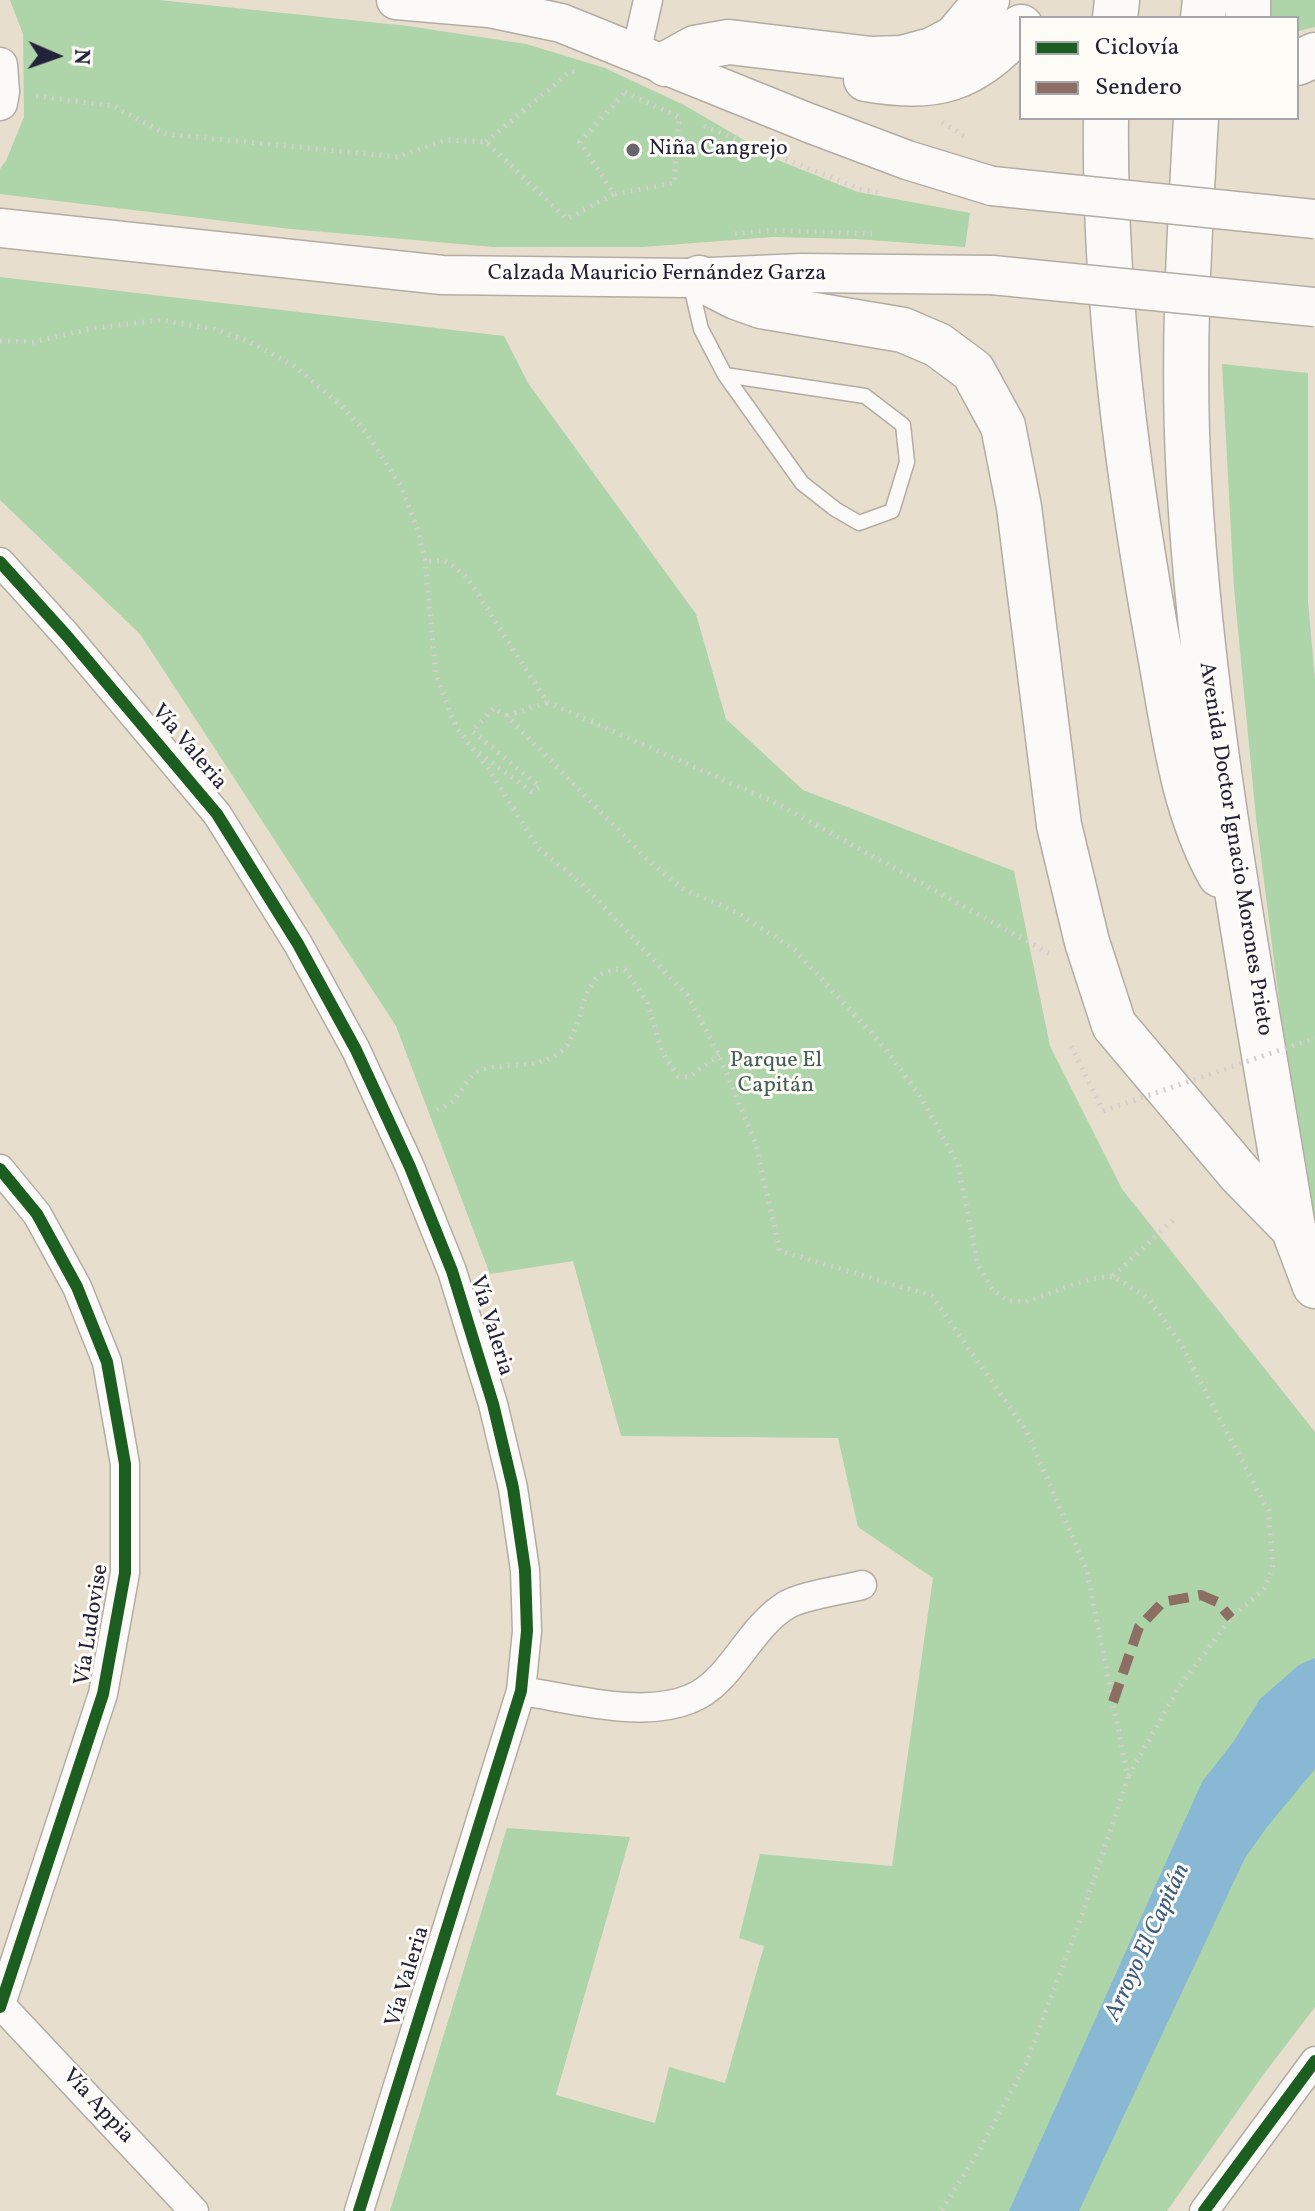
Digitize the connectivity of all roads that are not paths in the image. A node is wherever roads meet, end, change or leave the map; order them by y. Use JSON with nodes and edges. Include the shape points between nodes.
{"nodes":[{"id":1,"x":396,"y":0,"type":"edge"},
{"id":2,"x":648,"y":0,"type":"edge"},
{"id":3,"x":987,"y":0,"type":"edge"},
{"id":4,"x":1008,"y":40,"type":"edge"},
{"id":5,"x":773,"y":49,"type":"junction"},
{"id":6,"x":651,"y":58,"type":"junction"},
{"id":7,"x":0,"y":65,"type":"edge"},
{"id":8,"x":15,"y":99,"type":"edge"},
{"id":9,"x":1106,"y":120,"type":"edge"},
{"id":10,"x":1196,"y":120,"type":"edge"},
{"id":11,"x":1315,"y":219,"type":"edge"},
{"id":12,"x":0,"y":228,"type":"edge"},
{"id":13,"x":694,"y":278,"type":"junction"},
{"id":14,"x":1315,"y":307,"type":"edge"},
{"id":15,"x":725,"y":375,"type":"junction"},
{"id":16,"x":0,"y":562,"type":"edge"},
{"id":17,"x":1242,"y":913,"type":"junction"},
{"id":18,"x":0,"y":1169,"type":"edge"},
{"id":19,"x":1293,"y":1228,"type":"junction"},
{"id":20,"x":1315,"y":1286,"type":"edge"},
{"id":21,"x":862,"y":1585,"type":"dead end"},
{"id":22,"x":521,"y":1691,"type":"junction"},
{"id":23,"x":0,"y":2005,"type":"edge"},
{"id":24,"x":1315,"y":2061,"type":"edge"},
{"id":25,"x":194,"y":2211,"type":"edge"},
{"id":26,"x":359,"y":2211,"type":"edge"},
{"id":27,"x":1204,"y":2211,"type":"edge"}],
"edges":[{"from":1,"to":6,"type":"main road","via":[[489,8],[561,23]]},
{"from":2,"to":6,"type":"street"},
{"from":3,"to":5,"type":"main road","via":[[955,38],[919,54],[871,59]]},
{"from":4,"to":5,"type":"main road","via":[[966,73],[938,83],[904,85],[835,74]]},
{"from":5,"to":6,"type":"main road","via":[[729,42]]},
{"from":6,"to":11,"type":"main road","bridge":true,"via":[[893,155],[992,186]]},
{"from":7,"to":8,"type":"street","via":[[2,92]]},
{"from":9,"to":17,"type":"main road","via":[[1115,347],[1146,578],[1192,811],[1209,855]]},
{"from":10,"to":17,"type":"main road","name":"Avenida Doctor Ignacio Morones Prieto","via":[[1185,307],[1189,480],[1211,722]]},
{"from":12,"to":13,"type":"main road","name":"Calzada Mauricio Fernández Garza","via":[[442,275]]},
{"from":13,"to":14,"type":"main road","name":"Calzada Mauricio Fernández Garza","bridge":true,"via":[[992,275]]},
{"from":13,"to":15,"type":"lane","via":[[701,329]]},
{"from":13,"to":19,"type":"main road","via":[[761,306],[903,330],[938,345],[973,371],[1003,426],[1019,507],[1059,825],[1087,942],[1114,1025],[1240,1174]]},
{"from":15,"to":15,"type":"lane","via":[[813,492],[859,523],[892,511],[907,462],[903,425],[865,396]]},
{"from":16,"to":22,"type":"street","name":"Vía Valeria","via":[[217,814],[356,1050],[410,1167],[452,1271],[513,1488],[525,1570],[527,1631]]},
{"from":17,"to":19,"type":"main road","name":"Avenida Doctor Ignacio Morones Prieto"},
{"from":18,"to":23,"type":"street","name":"Vía Ludovise","via":[[37,1214],[77,1287],[107,1362],[125,1464],[125,1573],[103,1694]]},
{"from":19,"to":20,"type":"main road","name":"Avenida Doctor Ignacio Morones Prieto"},
{"from":21,"to":22,"type":"street","via":[[787,1603],[753,1633],[723,1676],[690,1699],[635,1707]]},
{"from":22,"to":26,"type":"street","name":"Vía Valeria"},
{"from":23,"to":25,"type":"street","name":"Vía Appia"},
{"from":24,"to":27,"type":"street"}]}
